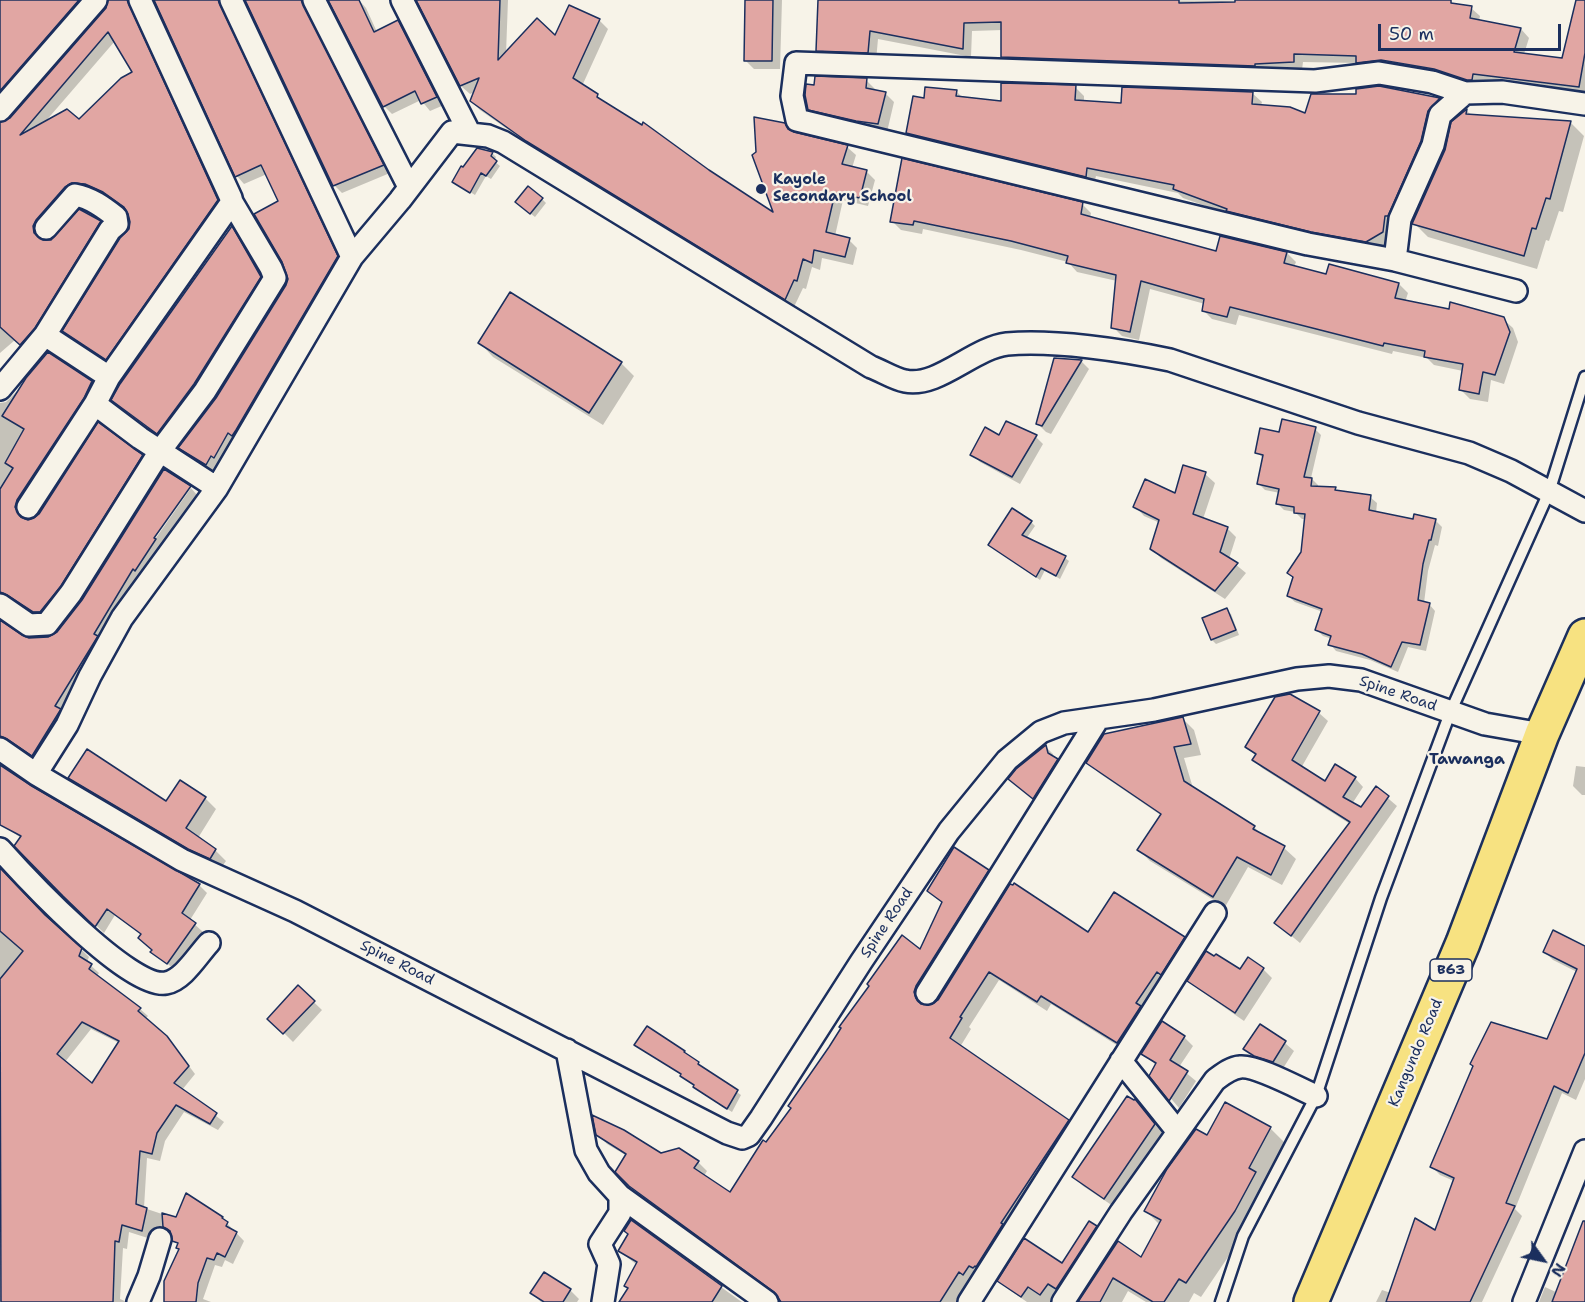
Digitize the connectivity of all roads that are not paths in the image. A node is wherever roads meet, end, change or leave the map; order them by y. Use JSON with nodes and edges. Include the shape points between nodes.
{"nodes":[{"id":1,"x":96,"y":0,"type":"edge"},
{"id":2,"x":140,"y":0,"type":"edge"},
{"id":3,"x":231,"y":0,"type":"edge"},
{"id":4,"x":314,"y":0,"type":"edge"},
{"id":5,"x":402,"y":0,"type":"edge"},
{"id":6,"x":1465,"y":93,"type":"junction"},
{"id":7,"x":1585,"y":104,"type":"edge"},
{"id":8,"x":0,"y":110,"type":"edge"},
{"id":9,"x":470,"y":134,"type":"junction"},
{"id":10,"x":409,"y":187,"type":"junction"},
{"id":11,"x":231,"y":202,"type":"junction"},
{"id":12,"x":46,"y":228,"type":"dead end"},
{"id":13,"x":352,"y":256,"type":"junction"},
{"id":14,"x":1395,"y":260,"type":"junction"},
{"id":15,"x":1516,"y":291,"type":"dead end"},
{"id":16,"x":45,"y":335,"type":"junction"},
{"id":17,"x":109,"y":377,"type":"junction"},
{"id":18,"x":1585,"y":377,"type":"edge"},
{"id":19,"x":0,"y":389,"type":"edge"},
{"id":20,"x":95,"y":404,"type":"junction"},
{"id":21,"x":160,"y":451,"type":"junction"},
{"id":22,"x":217,"y":488,"type":"junction"},
{"id":23,"x":1550,"y":492,"type":"junction"},
{"id":24,"x":28,"y":507,"type":"dead end"},
{"id":25,"x":1585,"y":511,"type":"edge"},
{"id":26,"x":0,"y":605,"type":"edge"},
{"id":27,"x":1585,"y":636,"type":"edge"},
{"id":28,"x":1450,"y":713,"type":"junction"},
{"id":29,"x":1098,"y":719,"type":"junction"},
{"id":30,"x":1542,"y":734,"type":"junction"},
{"id":31,"x":0,"y":749,"type":"edge"},
{"id":32,"x":36,"y":774,"type":"junction"},
{"id":33,"x":0,"y":849,"type":"edge"},
{"id":34,"x":1215,"y":913,"type":"dead end"},
{"id":35,"x":209,"y":943,"type":"dead end"},
{"id":36,"x":927,"y":993,"type":"dead end"},
{"id":37,"x":567,"y":1050,"type":"junction"},
{"id":38,"x":1121,"y":1061,"type":"junction"},
{"id":39,"x":1316,"y":1096,"type":"junction"},
{"id":40,"x":1178,"y":1132,"type":"junction"},
{"id":41,"x":1585,"y":1151,"type":"edge"},
{"id":42,"x":620,"y":1197,"type":"junction"},
{"id":43,"x":160,"y":1239,"type":"dead end"},
{"id":44,"x":138,"y":1302,"type":"edge"},
{"id":45,"x":603,"y":1302,"type":"edge"},
{"id":46,"x":767,"y":1302,"type":"edge"},
{"id":47,"x":969,"y":1302,"type":"edge"},
{"id":48,"x":1063,"y":1302,"type":"edge"},
{"id":49,"x":1221,"y":1302,"type":"edge"},
{"id":50,"x":1311,"y":1302,"type":"edge"},
{"id":51,"x":1524,"y":1302,"type":"edge"}],
"edges":[{"from":1,"to":8,"type":"street"},
{"from":2,"to":11,"type":"street"},
{"from":3,"to":13,"type":"street"},
{"from":4,"to":10,"type":"street"},
{"from":5,"to":9,"type":"street"},
{"from":6,"to":7,"type":"street","via":[[1502,92]]},
{"from":6,"to":14,"type":"street","via":[[1440,115],[1433,145],[1400,219]]},
{"from":6,"to":14,"type":"street","via":[[1432,82],[1379,73],[1315,81],[796,63],[792,96],[797,120],[1308,244]]},
{"from":9,"to":10,"type":"street","via":[[452,132]]},
{"from":9,"to":23,"type":"street","via":[[503,142],[871,367],[906,381],[928,380],[974,355],[1003,345],[1034,343],[1139,354],[1170,360],[1358,423],[1469,453]]},
{"from":10,"to":13,"type":"street"},
{"from":11,"to":17,"type":"street"},
{"from":11,"to":21,"type":"street","via":[[275,278],[205,391]]},
{"from":12,"to":16,"type":"street","via":[[75,195],[100,205],[116,217],[117,224]]},
{"from":13,"to":22,"type":"street"},
{"from":14,"to":15,"type":"street"},
{"from":16,"to":17,"type":"street"},
{"from":16,"to":19,"type":"street"},
{"from":17,"to":20,"type":"street"},
{"from":18,"to":23,"type":"lane"},
{"from":20,"to":21,"type":"street"},
{"from":20,"to":24,"type":"street"},
{"from":21,"to":22,"type":"street"},
{"from":21,"to":26,"type":"street","via":[[71,593],[47,624],[29,625]]},
{"from":22,"to":32,"type":"street","via":[[122,618],[67,725]]},
{"from":23,"to":25,"type":"street"},
{"from":23,"to":28,"type":"lane"},
{"from":27,"to":30,"type":"highway","name":"Kangundo Road","number":"B63"},
{"from":28,"to":29,"type":"street","name":"Spine Road","via":[[1361,680],[1329,676]]},
{"from":28,"to":30,"type":"street","name":"Spine Road"},
{"from":28,"to":39,"type":"lane","via":[[1381,898]]},
{"from":29,"to":36,"type":"street"},
{"from":29,"to":37,"type":"street","name":"Spine Road","via":[[1064,723],[1041,732],[1007,760],[949,831],[748,1135],[742,1138],[727,1133]]},
{"from":30,"to":50,"type":"highway","name":"Kangundo Road","number":"B63","via":[[1463,943]]},
{"from":31,"to":32,"type":"street","name":"Spine Road"},
{"from":32,"to":37,"type":"street","name":"Spine Road","via":[[182,860],[296,911]]},
{"from":33,"to":35,"type":"street","via":[[91,941],[144,979],[157,983],[177,979]]},
{"from":34,"to":38,"type":"street"},
{"from":37,"to":42,"type":"street","via":[[586,1150]]},
{"from":38,"to":40,"type":"street"},
{"from":38,"to":47,"type":"street"},
{"from":39,"to":40,"type":"street","via":[[1254,1069],[1240,1067],[1215,1080]]},
{"from":39,"to":49,"type":"lane","via":[[1243,1236]]},
{"from":40,"to":48,"type":"street"},
{"from":41,"to":51,"type":"street"},
{"from":42,"to":45,"type":"street","via":[[621,1213],[600,1244],[609,1264]]},
{"from":42,"to":46,"type":"street"},
{"from":43,"to":44,"type":"street"}]}
